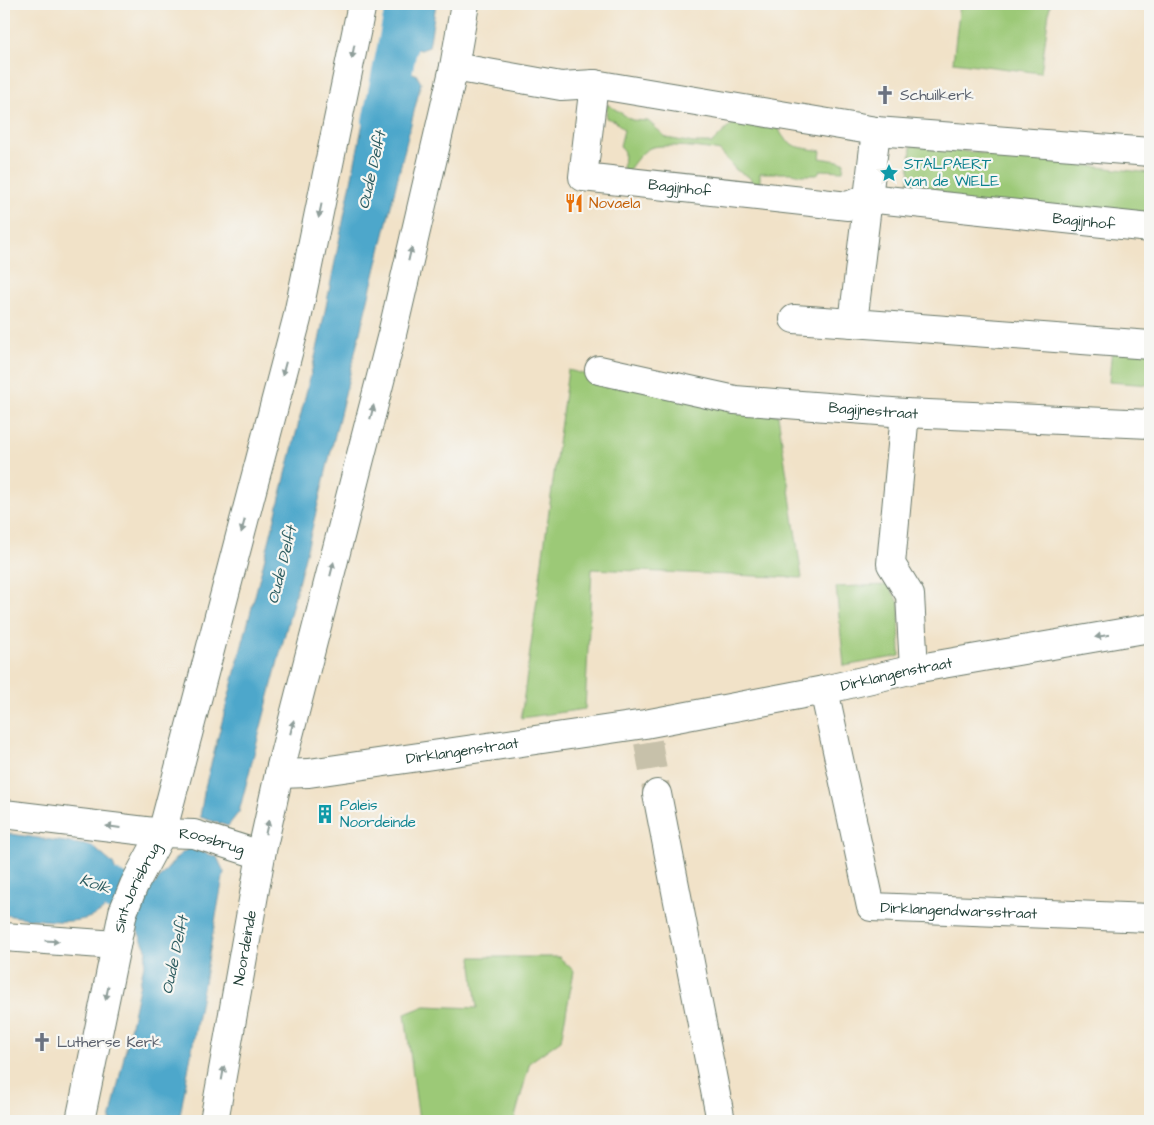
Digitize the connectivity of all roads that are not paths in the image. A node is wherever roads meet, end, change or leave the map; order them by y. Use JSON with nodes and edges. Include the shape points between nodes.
{"nodes":[{"id":1,"x":362,"y":4,"type":"edge"},
{"id":2,"x":465,"y":4,"type":"edge"},
{"id":3,"x":454,"y":67,"type":"junction"},
{"id":4,"x":594,"y":84,"type":"junction"},
{"id":5,"x":876,"y":130,"type":"junction"},
{"id":6,"x":1150,"y":152,"type":"edge"},
{"id":7,"x":867,"y":198,"type":"junction"},
{"id":8,"x":1150,"y":228,"type":"edge"},
{"id":9,"x":794,"y":319,"type":"dead end"},
{"id":10,"x":853,"y":323,"type":"junction"},
{"id":11,"x":1150,"y":345,"type":"edge"},
{"id":12,"x":599,"y":370,"type":"dead end"},
{"id":13,"x":905,"y":413,"type":"junction"},
{"id":14,"x":1150,"y":424,"type":"edge"},
{"id":15,"x":1150,"y":628,"type":"edge"},
{"id":16,"x":914,"y":669,"type":"junction"},
{"id":17,"x":824,"y":690,"type":"junction"},
{"id":18,"x":280,"y":774,"type":"junction"},
{"id":19,"x":658,"y":794,"type":"tunnel mouth"},
{"id":20,"x":4,"y":814,"type":"edge"},
{"id":21,"x":162,"y":833,"type":"junction"},
{"id":22,"x":261,"y":855,"type":"junction"},
{"id":23,"x":1150,"y":918,"type":"edge"},
{"id":24,"x":4,"y":937,"type":"edge"},
{"id":25,"x":116,"y":945,"type":"junction"},
{"id":26,"x":720,"y":1116,"type":"edge"},
{"id":27,"x":80,"y":1121,"type":"edge"},
{"id":28,"x":214,"y":1121,"type":"edge"}],
"edges":[{"from":1,"to":21,"type":"street","one_way":true,"via":[[297,319]]},
{"from":2,"to":3,"type":"street"},
{"from":3,"to":4,"type":"street","via":[[561,86]]},
{"from":18,"to":3,"type":"street","one_way":true,"via":[[392,334]]},
{"from":4,"to":5,"type":"street"},
{"from":4,"to":7,"type":"street","name":"Bagijnhof","via":[[584,177],[848,206]]},
{"from":5,"to":6,"type":"street"},
{"from":5,"to":7,"type":"street"},
{"from":7,"to":8,"type":"street","name":"Bagijnhof"},
{"from":7,"to":10,"type":"street"},
{"from":9,"to":10,"type":"street"},
{"from":10,"to":11,"type":"street"},
{"from":12,"to":13,"type":"street","name":"Bagijnestraat","via":[[735,400]]},
{"from":13,"to":14,"type":"street","name":"Bagijnestraat"},
{"from":13,"to":16,"type":"street","via":[[891,564],[910,596]]},
{"from":15,"to":16,"type":"street","name":"Dirklangenstraat","one_way":true},
{"from":16,"to":17,"type":"street","name":"Dirklangenstraat"},
{"from":17,"to":18,"type":"street","name":"Dirklangenstraat","via":[[646,733]]},
{"from":17,"to":23,"type":"street","name":"Dirklangendwarsstraat","via":[[870,907]]},
{"from":22,"to":18,"type":"street","name":"Noordeinde","one_way":true},
{"from":19,"to":26,"type":"street"},
{"from":21,"to":20,"type":"street","one_way":true},
{"from":21,"to":22,"type":"street","name":"Roosbrug","via":[[194,834]]},
{"from":21,"to":25,"type":"street","name":"Sint-Jorisbrug","via":[[134,885],[123,912]]},
{"from":28,"to":22,"type":"street","name":"Noordeinde","one_way":true},
{"from":24,"to":25,"type":"street","one_way":true},
{"from":25,"to":27,"type":"street","one_way":true}]}
